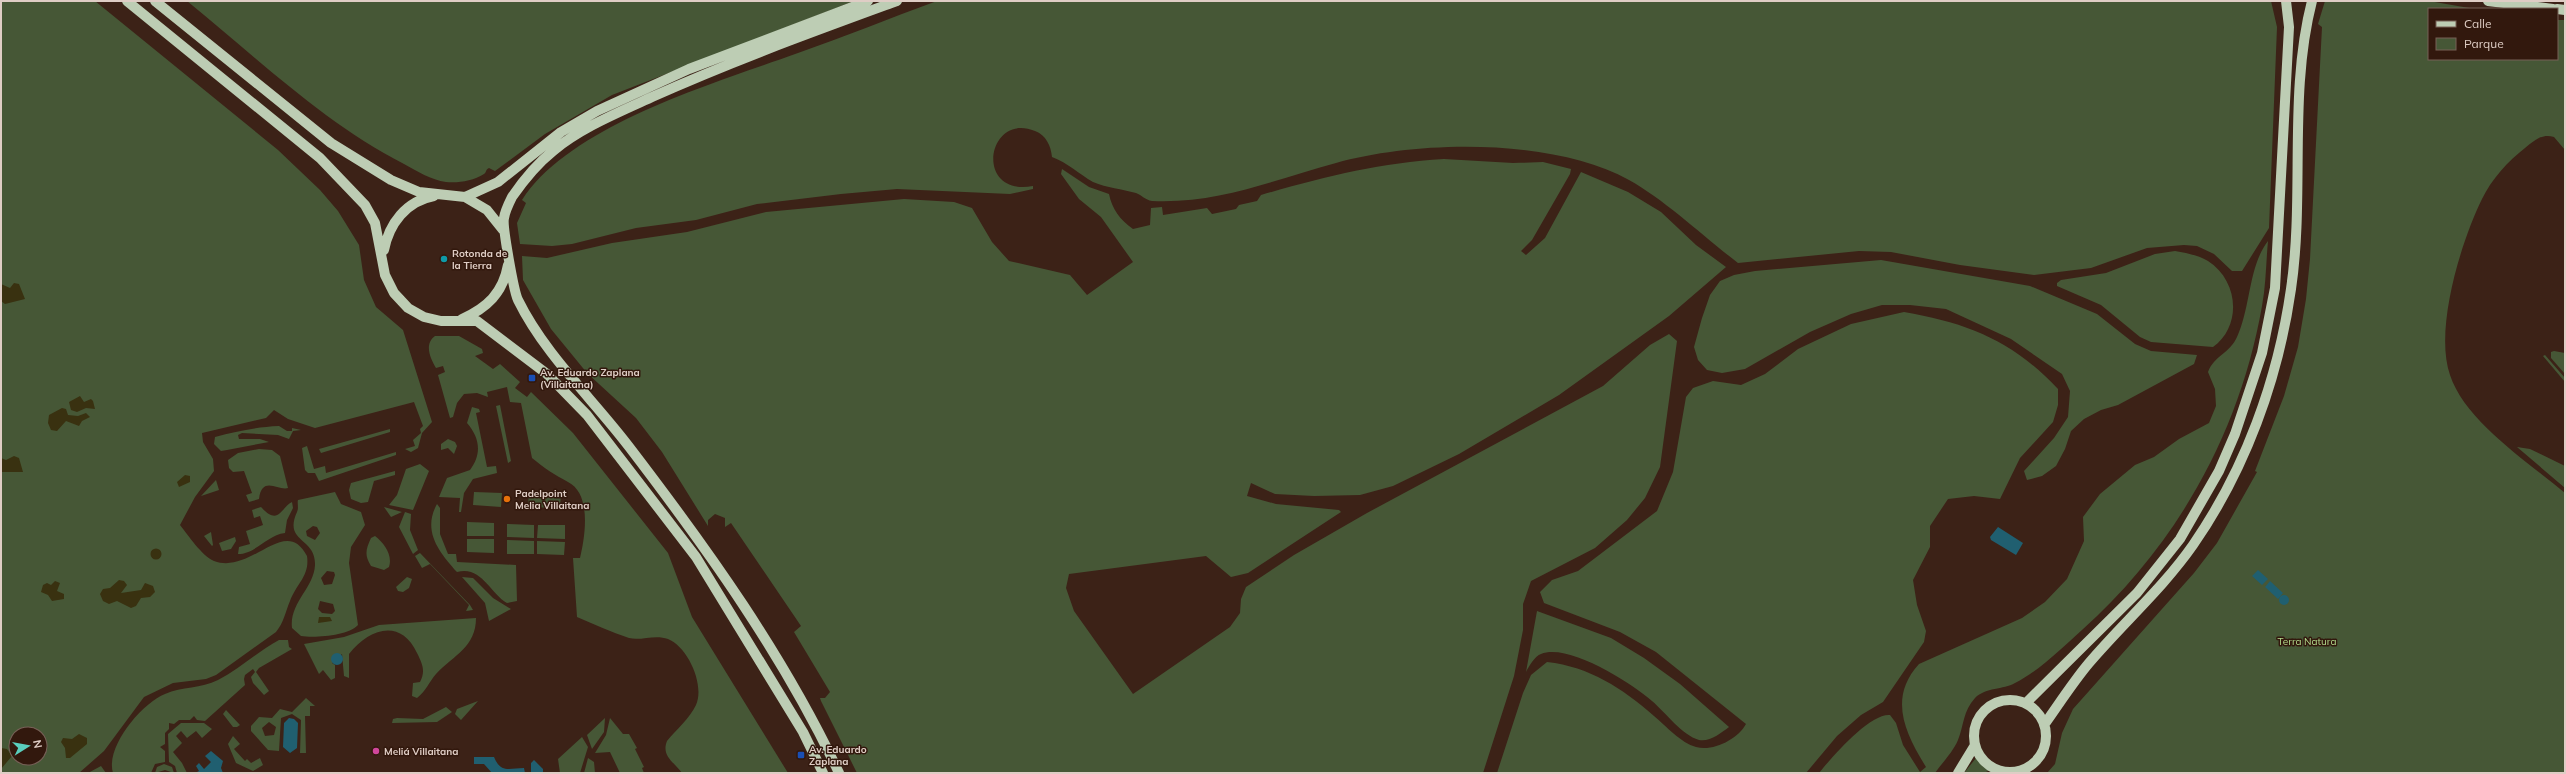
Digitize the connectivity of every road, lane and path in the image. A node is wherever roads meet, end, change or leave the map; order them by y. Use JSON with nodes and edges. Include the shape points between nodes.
{"nodes":[{"id":1,"x":127,"y":1,"type":"edge"},
{"id":2,"x":155,"y":1,"type":"edge"},
{"id":3,"x":868,"y":1,"type":"edge"},
{"id":4,"x":898,"y":1,"type":"edge"},
{"id":5,"x":2286,"y":1,"type":"edge"},
{"id":6,"x":2312,"y":1,"type":"edge"},
{"id":7,"x":2488,"y":1,"type":"edge"},
{"id":8,"x":2545,"y":8,"type":"edge"},
{"id":9,"x":446,"y":194,"type":"junction"},
{"id":10,"x":465,"y":197,"type":"junction"},
{"id":11,"x":503,"y":230,"type":"junction"},
{"id":12,"x":383,"y":254,"type":"junction"},
{"id":13,"x":509,"y":259,"type":"junction"},
{"id":14,"x":461,"y":319,"type":"junction"},
{"id":15,"x":2026,"y":703,"type":"junction"},
{"id":16,"x":2044,"y":725,"type":"junction"},
{"id":17,"x":1975,"y":745,"type":"junction"},
{"id":18,"x":1998,"y":772,"type":"edge"},
{"id":19,"x":823,"y":773,"type":"edge"},
{"id":20,"x":839,"y":773,"type":"edge"},
{"id":21,"x":1958,"y":773,"type":"edge"}],
"edges":[{"from":1,"to":12,"type":"main road","via":[[320,158],[365,204],[375,222]]},
{"from":2,"to":9,"type":"main road","via":[[331,143],[391,180],[419,192]]},
{"from":3,"to":10,"type":"main road","via":[[689,69],[597,111],[561,132],[498,182]]},
{"from":4,"to":11,"type":"main road","via":[[693,79],[602,120],[566,141],[542,161],[512,198],[504,216]]},
{"from":5,"to":15,"type":"main road","via":[[2288,28],[2275,288],[2262,353],[2235,434],[2218,471],[2180,539],[2137,593]]},
{"from":6,"to":16,"type":"main road","via":[[2305,29],[2300,92],[2291,288],[2277,359],[2250,443],[2232,481],[2192,546],[2147,601],[2089,663]]},
{"from":7,"to":8,"type":"main road"},
{"from":9,"to":10,"type":"main road"},
{"from":9,"to":12,"type":"main road","via":[[427,197],[410,206],[396,219],[387,236]]},
{"from":10,"to":11,"type":"main road","via":[[487,210]]},
{"from":11,"to":13,"type":"main road"},
{"from":12,"to":14,"type":"main road","via":[[385,275],[394,293],[408,308],[424,317],[441,321]]},
{"from":13,"to":14,"type":"main road","via":[[505,279],[495,297],[480,311]]},
{"from":13,"to":20,"type":"main road","via":[[516,298],[543,341],[610,422],[708,550],[818,726]]},
{"from":14,"to":19,"type":"main road","via":[[477,321],[522,354],[547,374],[587,415],[696,557],[799,725]]},
{"from":15,"to":16,"type":"main road","via":[[2037,712]]},
{"from":15,"to":17,"type":"main road","via":[[2005,700],[1985,709],[1975,728]]},
{"from":16,"to":18,"type":"main road","via":[[2046,742],[2036,760],[2026,768]]},
{"from":17,"to":18,"type":"main road","via":[[1982,758]]},
{"from":17,"to":21,"type":"main road"}]}
